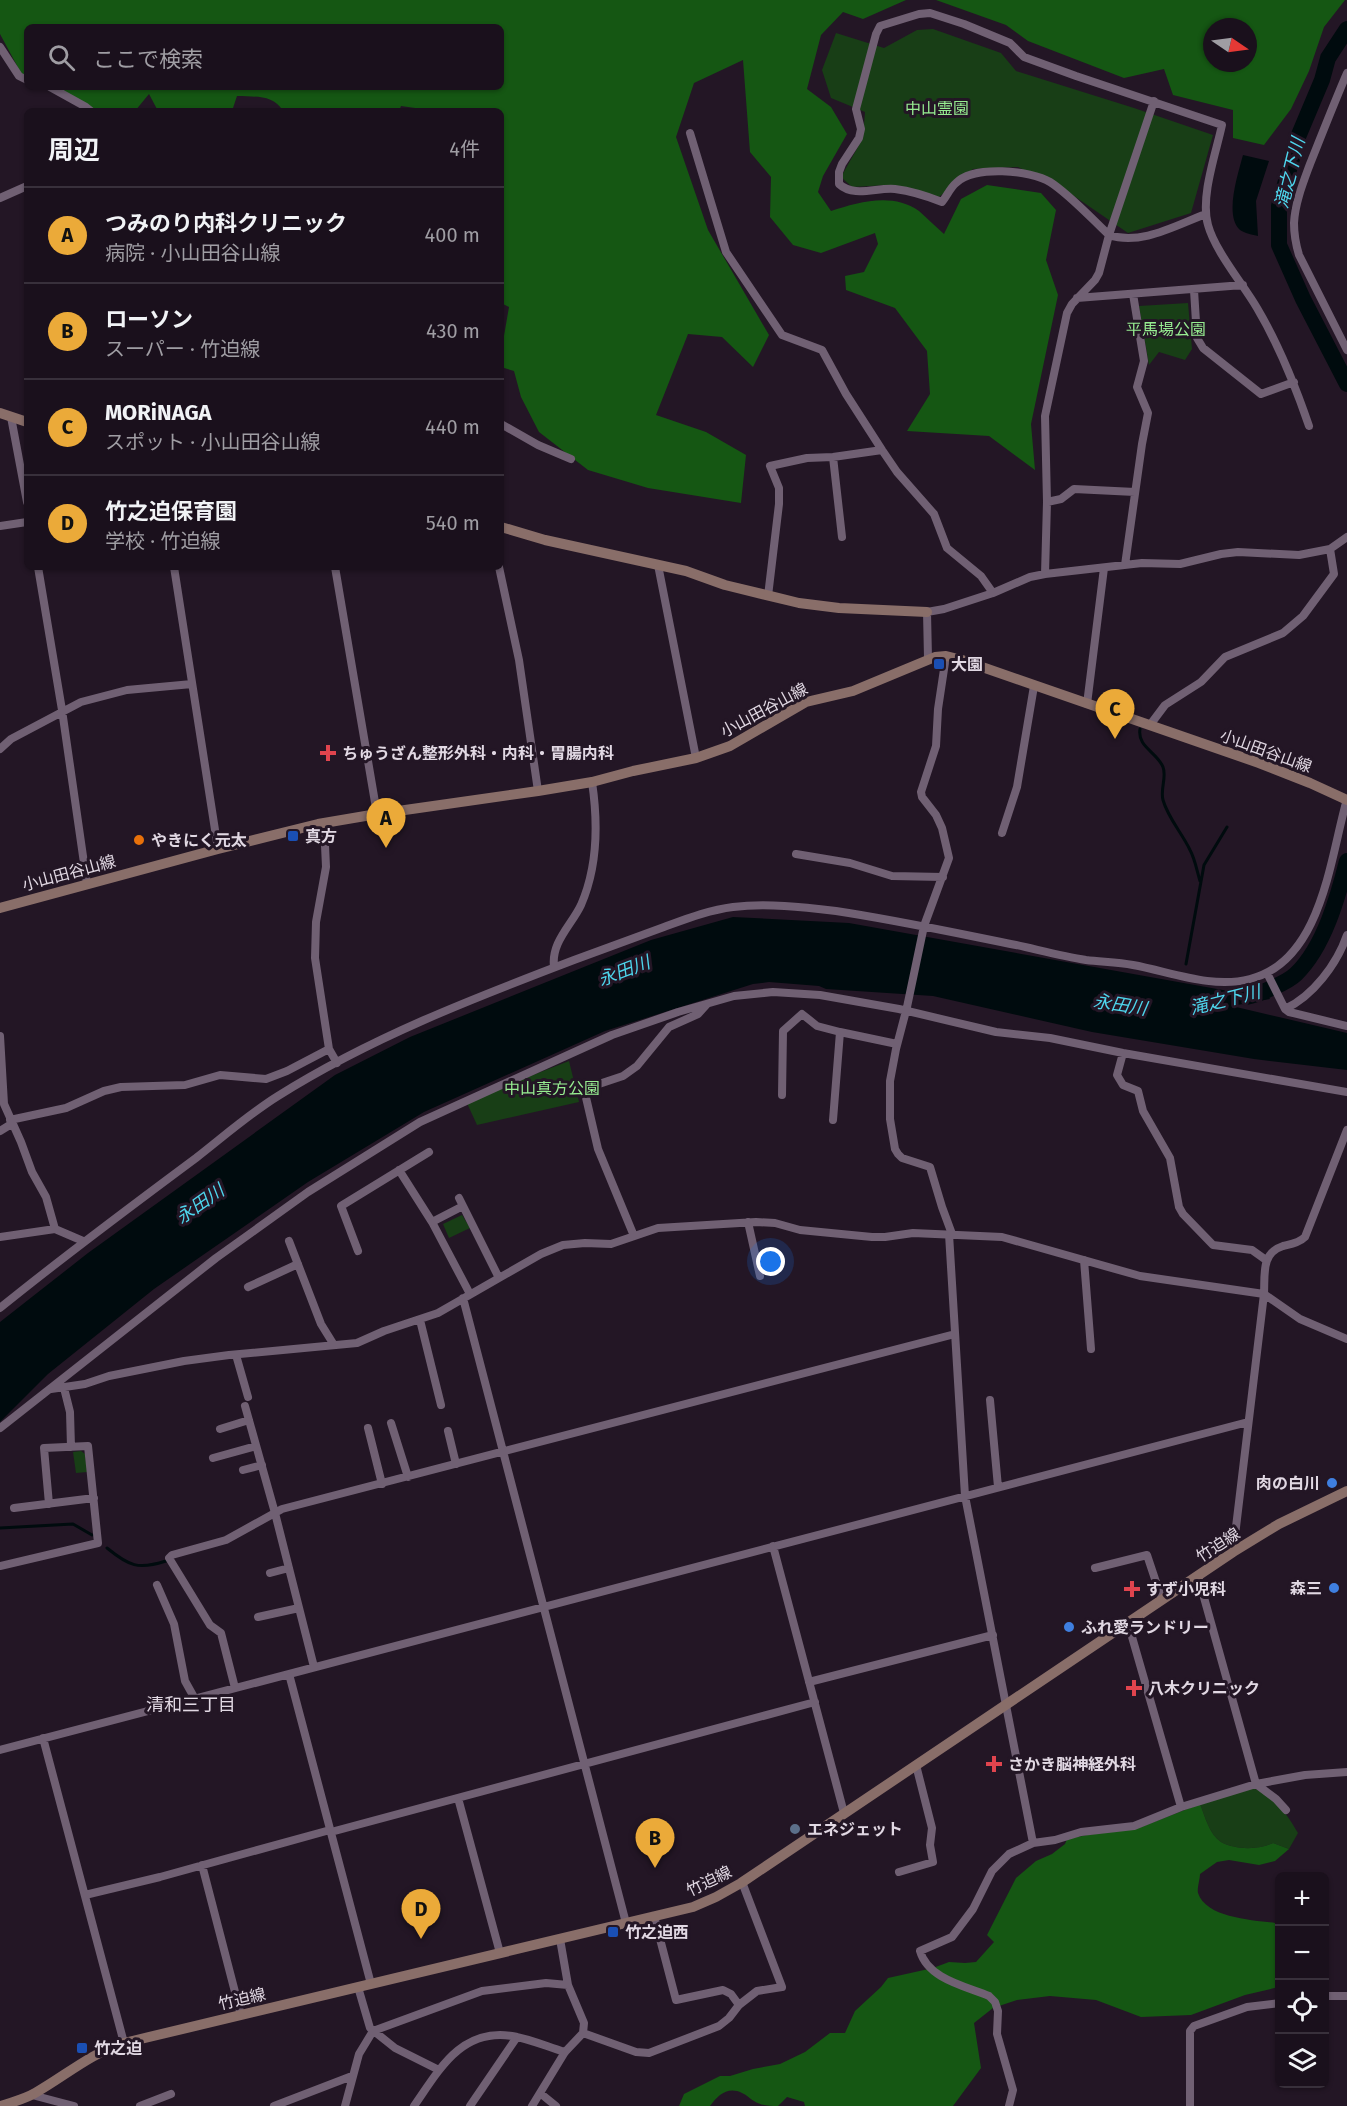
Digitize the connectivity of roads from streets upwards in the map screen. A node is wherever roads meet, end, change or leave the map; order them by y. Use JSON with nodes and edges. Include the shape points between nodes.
{"nodes":[{"id":1,"x":0,"y":47,"type":"edge"},
{"id":2,"x":1347,"y":74,"type":"edge"},
{"id":3,"x":24,"y":78,"type":"edge"},
{"id":4,"x":55,"y":90,"type":"edge"},
{"id":5,"x":1154,"y":101,"type":"junction"},
{"id":6,"x":87,"y":108,"type":"edge"},
{"id":7,"x":690,"y":133,"type":"dead end"},
{"id":8,"x":24,"y":187,"type":"edge"},
{"id":9,"x":0,"y":198,"type":"edge"},
{"id":10,"x":1206,"y":214,"type":"junction"},
{"id":11,"x":1109,"y":235,"type":"junction"},
{"id":12,"x":1243,"y":285,"type":"junction"},
{"id":13,"x":1194,"y":290,"type":"junction"},
{"id":14,"x":1133,"y":294,"type":"junction"},
{"id":15,"x":1077,"y":298,"type":"junction"},
{"id":16,"x":1347,"y":350,"type":"edge"},
{"id":17,"x":1294,"y":382,"type":"junction"},
{"id":18,"x":0,"y":413,"type":"edge"},
{"id":19,"x":11,"y":417,"type":"junction"},
{"id":20,"x":24,"y":421,"type":"edge"},
{"id":21,"x":504,"y":426,"type":"edge"},
{"id":22,"x":1309,"y":426,"type":"dead end"},
{"id":23,"x":882,"y":450,"type":"junction"},
{"id":24,"x":833,"y":457,"type":"junction"},
{"id":25,"x":572,"y":459,"type":"dead end"},
{"id":26,"x":24,"y":486,"type":"edge"},
{"id":27,"x":1135,"y":492,"type":"junction"},
{"id":28,"x":1047,"y":502,"type":"junction"},
{"id":29,"x":24,"y":522,"type":"edge"},
{"id":30,"x":0,"y":526,"type":"edge"},
{"id":31,"x":504,"y":528,"type":"edge"},
{"id":32,"x":842,"y":537,"type":"dead end"},
{"id":33,"x":1347,"y":537,"type":"edge"},
{"id":34,"x":1330,"y":549,"type":"junction"},
{"id":35,"x":658,"y":565,"type":"junction"},
{"id":36,"x":1125,"y":565,"type":"junction"},
{"id":37,"x":1104,"y":568,"type":"junction"},
{"id":38,"x":39,"y":570,"type":"edge"},
{"id":39,"x":174,"y":570,"type":"edge"},
{"id":40,"x":335,"y":570,"type":"edge"},
{"id":41,"x":500,"y":570,"type":"edge"},
{"id":42,"x":1045,"y":574,"type":"junction"},
{"id":43,"x":993,"y":593,"type":"junction"},
{"id":44,"x":768,"y":596,"type":"junction"},
{"id":45,"x":927,"y":612,"type":"junction"},
{"id":46,"x":946,"y":657,"type":"junction"},
{"id":47,"x":928,"y":658,"type":"junction"},
{"id":48,"x":192,"y":684,"type":"junction"},
{"id":49,"x":1034,"y":686,"type":"junction"},
{"id":50,"x":1087,"y":704,"type":"junction"},
{"id":51,"x":62,"y":710,"type":"junction"},
{"id":52,"x":1149,"y":725,"type":"junction"},
{"id":53,"x":0,"y":749,"type":"edge"},
{"id":54,"x":696,"y":758,"type":"junction"},
{"id":55,"x":592,"y":782,"type":"junction"},
{"id":56,"x":538,"y":791,"type":"junction"},
{"id":57,"x":1347,"y":800,"type":"edge"},
{"id":58,"x":377,"y":814,"type":"junction"},
{"id":59,"x":318,"y":824,"type":"junction"},
{"id":60,"x":1002,"y":833,"type":"dead end"},
{"id":61,"x":218,"y":849,"type":"junction"},
{"id":62,"x":796,"y":854,"type":"dead end"},
{"id":63,"x":943,"y":877,"type":"junction"},
{"id":64,"x":87,"y":884,"type":"junction"},
{"id":65,"x":0,"y":908,"type":"edge"},
{"id":66,"x":924,"y":926,"type":"junction"},
{"id":67,"x":1347,"y":935,"type":"edge"},
{"id":68,"x":555,"y":968,"type":"junction"},
{"id":69,"x":1267,"y":973,"type":"junction"},
{"id":70,"x":707,"y":1004,"type":"junction"},
{"id":71,"x":907,"y":1009,"type":"junction"},
{"id":72,"x":1285,"y":1009,"type":"junction"},
{"id":73,"x":1347,"y":1026,"type":"edge"},
{"id":74,"x":840,"y":1032,"type":"junction"},
{"id":75,"x":0,"y":1036,"type":"edge"},
{"id":76,"x":897,"y":1044,"type":"junction"},
{"id":77,"x":329,"y":1049,"type":"junction"},
{"id":78,"x":1123,"y":1053,"type":"junction"},
{"id":79,"x":337,"y":1063,"type":"junction"},
{"id":80,"x":1347,"y":1092,"type":"edge"},
{"id":81,"x":782,"y":1095,"type":"dead end"},
{"id":82,"x":833,"y":1120,"type":"dead end"},
{"id":83,"x":11,"y":1121,"type":"junction"},
{"id":84,"x":1347,"y":1130,"type":"edge"},
{"id":85,"x":0,"y":1131,"type":"edge"},
{"id":86,"x":429,"y":1152,"type":"dead end"},
{"id":87,"x":399,"y":1170,"type":"junction"},
{"id":88,"x":432,"y":1222,"type":"junction"},
{"id":89,"x":748,"y":1222,"type":"junction"},
{"id":90,"x":55,"y":1229,"type":"junction"},
{"id":91,"x":951,"y":1234,"type":"junction"},
{"id":92,"x":634,"y":1236,"type":"junction"},
{"id":93,"x":0,"y":1238,"type":"edge"},
{"id":94,"x":83,"y":1241,"type":"junction"},
{"id":95,"x":289,"y":1241,"type":"dead end"},
{"id":96,"x":358,"y":1251,"type":"dead end"},
{"id":97,"x":1084,"y":1260,"type":"junction"},
{"id":98,"x":1266,"y":1260,"type":"junction"},
{"id":99,"x":298,"y":1264,"type":"junction"},
{"id":100,"x":760,"y":1276,"type":"dead end"},
{"id":101,"x":499,"y":1278,"type":"junction"},
{"id":102,"x":248,"y":1287,"type":"dead end"},
{"id":103,"x":1264,"y":1294,"type":"junction"},
{"id":104,"x":467,"y":1296,"type":"junction"},
{"id":105,"x":0,"y":1308,"type":"edge"},
{"id":106,"x":420,"y":1320,"type":"junction"},
{"id":107,"x":955,"y":1334,"type":"junction"},
{"id":108,"x":1347,"y":1339,"type":"edge"},
{"id":109,"x":334,"y":1346,"type":"junction"},
{"id":110,"x":1091,"y":1349,"type":"dead end"},
{"id":111,"x":236,"y":1354,"type":"junction"},
{"id":112,"x":64,"y":1388,"type":"junction"},
{"id":113,"x":50,"y":1389,"type":"junction"},
{"id":114,"x":248,"y":1397,"type":"dead end"},
{"id":115,"x":990,"y":1400,"type":"dead end"},
{"id":116,"x":441,"y":1405,"type":"dead end"},
{"id":117,"x":245,"y":1406,"type":"dead end"},
{"id":118,"x":249,"y":1420,"type":"junction"},
{"id":119,"x":1248,"y":1422,"type":"junction"},
{"id":120,"x":391,"y":1423,"type":"dead end"},
{"id":121,"x":0,"y":1428,"type":"edge"},
{"id":122,"x":368,"y":1428,"type":"dead end"},
{"id":123,"x":220,"y":1429,"type":"dead end"},
{"id":124,"x":448,"y":1431,"type":"dead end"},
{"id":125,"x":256,"y":1446,"type":"junction"},
{"id":126,"x":71,"y":1447,"type":"junction"},
{"id":127,"x":504,"y":1452,"type":"junction"},
{"id":128,"x":213,"y":1458,"type":"dead end"},
{"id":129,"x":456,"y":1464,"type":"junction"},
{"id":130,"x":262,"y":1465,"type":"junction"},
{"id":131,"x":243,"y":1470,"type":"dead end"},
{"id":132,"x":408,"y":1477,"type":"junction"},
{"id":133,"x":382,"y":1484,"type":"junction"},
{"id":134,"x":998,"y":1487,"type":"junction"},
{"id":135,"x":1347,"y":1491,"type":"edge"},
{"id":136,"x":964,"y":1496,"type":"junction"},
{"id":137,"x":94,"y":1498,"type":"junction"},
{"id":138,"x":49,"y":1504,"type":"junction"},
{"id":139,"x":14,"y":1508,"type":"dead end"},
{"id":140,"x":275,"y":1513,"type":"junction"},
{"id":141,"x":773,"y":1546,"type":"junction"},
{"id":142,"x":1233,"y":1552,"type":"junction"},
{"id":143,"x":0,"y":1566,"type":"edge"},
{"id":144,"x":289,"y":1568,"type":"junction"},
{"id":145,"x":1095,"y":1568,"type":"dead end"},
{"id":146,"x":270,"y":1573,"type":"dead end"},
{"id":147,"x":1198,"y":1576,"type":"junction"},
{"id":148,"x":157,"y":1585,"type":"dead end"},
{"id":149,"x":1162,"y":1600,"type":"junction"},
{"id":150,"x":544,"y":1607,"type":"junction"},
{"id":151,"x":299,"y":1608,"type":"junction"},
{"id":152,"x":258,"y":1617,"type":"dead end"},
{"id":153,"x":1128,"y":1623,"type":"junction"},
{"id":154,"x":993,"y":1635,"type":"junction"},
{"id":155,"x":314,"y":1667,"type":"junction"},
{"id":156,"x":289,"y":1674,"type":"junction"},
{"id":157,"x":809,"y":1682,"type":"junction"},
{"id":158,"x":235,"y":1688,"type":"junction"},
{"id":159,"x":195,"y":1699,"type":"junction"},
{"id":160,"x":815,"y":1702,"type":"junction"},
{"id":161,"x":1007,"y":1704,"type":"junction"},
{"id":162,"x":43,"y":1738,"type":"junction"},
{"id":163,"x":0,"y":1750,"type":"edge"},
{"id":164,"x":585,"y":1764,"type":"junction"},
{"id":165,"x":916,"y":1765,"type":"junction"},
{"id":166,"x":1347,"y":1772,"type":"edge"},
{"id":167,"x":1256,"y":1784,"type":"junction"},
{"id":168,"x":458,"y":1798,"type":"junction"},
{"id":169,"x":1181,"y":1807,"type":"junction"},
{"id":170,"x":1286,"y":1810,"type":"dead end"},
{"id":171,"x":844,"y":1813,"type":"junction"},
{"id":172,"x":331,"y":1831,"type":"junction"},
{"id":173,"x":1033,"y":1842,"type":"junction"},
{"id":174,"x":202,"y":1865,"type":"junction"},
{"id":175,"x":899,"y":1872,"type":"dead end"},
{"id":176,"x":742,"y":1882,"type":"junction"},
{"id":177,"x":85,"y":1895,"type":"junction"},
{"id":178,"x":654,"y":1916,"type":"junction"},
{"id":179,"x":626,"y":1923,"type":"junction"},
{"id":180,"x":560,"y":1939,"type":"junction"},
{"id":181,"x":500,"y":1953,"type":"junction"},
{"id":182,"x":371,"y":1984,"type":"junction"},
{"id":183,"x":568,"y":1985,"type":"junction"},
{"id":184,"x":358,"y":1987,"type":"junction"},
{"id":185,"x":1329,"y":1996,"type":"edge"},
{"id":186,"x":1347,"y":1996,"type":"edge"},
{"id":187,"x":1275,"y":2004,"type":"edge"},
{"id":188,"x":739,"y":2005,"type":"junction"},
{"id":189,"x":241,"y":2015,"type":"junction"},
{"id":190,"x":373,"y":2031,"type":"junction"},
{"id":191,"x":584,"y":2033,"type":"junction"},
{"id":192,"x":517,"y":2037,"type":"junction"},
{"id":193,"x":124,"y":2043,"type":"junction"},
{"id":194,"x":565,"y":2052,"type":"junction"},
{"id":195,"x":439,"y":2070,"type":"junction"},
{"id":196,"x":352,"y":2076,"type":"junction"},
{"id":197,"x":32,"y":2094,"type":"junction"},
{"id":198,"x":171,"y":2094,"type":"dead end"},
{"id":199,"x":540,"y":2094,"type":"junction"},
{"id":200,"x":0,"y":2099,"type":"edge"},
{"id":201,"x":1,"y":2106,"type":"edge"},
{"id":202,"x":74,"y":2106,"type":"edge"},
{"id":203,"x":140,"y":2106,"type":"edge"},
{"id":204,"x":274,"y":2106,"type":"edge"},
{"id":205,"x":345,"y":2106,"type":"edge"},
{"id":206,"x":414,"y":2106,"type":"edge"},
{"id":207,"x":470,"y":2106,"type":"edge"},
{"id":208,"x":532,"y":2106,"type":"edge"},
{"id":209,"x":556,"y":2106,"type":"edge"},
{"id":210,"x":1009,"y":2106,"type":"edge"},
{"id":211,"x":1190,"y":2106,"type":"edge"}],
"edges":[{"from":1,"to":3,"type":"street"},
{"from":2,"to":16,"type":"street","via":[[1308,170],[1294,222],[1299,255]]},
{"from":4,"to":6,"type":"street"},
{"from":5,"to":10,"type":"street","via":[[1222,125]]},
{"from":5,"to":11,"type":"street"},
{"from":5,"to":11,"type":"street","via":[[1024,57],[1010,43],[930,13],[880,26],[876,34],[856,109],[861,129],[839,172],[842,187],[857,191],[896,189],[942,202],[956,183],[969,175],[997,170],[1022,174],[1048,180]]},
{"from":7,"to":23,"type":"street","via":[[726,252],[782,335],[822,350]]},
{"from":8,"to":9,"type":"street"},
{"from":10,"to":11,"type":"street","via":[[1137,239]]},
{"from":10,"to":12,"type":"street","via":[[1218,246]]},
{"from":11,"to":15,"type":"street","via":[[1099,273]]},
{"from":12,"to":13,"type":"street"},
{"from":12,"to":17,"type":"street"},
{"from":13,"to":14,"type":"street"},
{"from":13,"to":17,"type":"street","via":[[1197,338],[1203,348],[1261,394]]},
{"from":14,"to":15,"type":"street"},
{"from":14,"to":27,"type":"street","via":[[1144,361],[1137,387],[1148,413]]},
{"from":15,"to":28,"type":"street","via":[[1067,313],[1045,416]]},
{"from":17,"to":22,"type":"street"},
{"from":18,"to":19,"type":"street"},
{"from":19,"to":20,"type":"street"},
{"from":19,"to":26,"type":"street"},
{"from":21,"to":25,"type":"street","via":[[538,446]]},
{"from":23,"to":24,"type":"street"},
{"from":23,"to":43,"type":"street","via":[[934,514],[947,548],[981,576]]},
{"from":24,"to":32,"type":"street"},
{"from":24,"to":44,"type":"street","via":[[770,466],[779,496]]},
{"from":27,"to":28,"type":"street","via":[[1074,489],[1061,499]]},
{"from":27,"to":36,"type":"street"},
{"from":28,"to":42,"type":"street"},
{"from":29,"to":30,"type":"street"},
{"from":31,"to":35,"type":"street","via":[[586,551]]},
{"from":33,"to":34,"type":"street"},
{"from":34,"to":36,"type":"street","via":[[1299,555],[1238,552],[1180,564]]},
{"from":34,"to":52,"type":"street","via":[[1334,574],[1303,616],[1283,633],[1225,657],[1201,682],[1165,705]]},
{"from":35,"to":44,"type":"street"},
{"from":35,"to":54,"type":"street"},
{"from":36,"to":37,"type":"street"},
{"from":37,"to":42,"type":"street"},
{"from":37,"to":50,"type":"street"},
{"from":38,"to":51,"type":"street"},
{"from":39,"to":48,"type":"street"},
{"from":40,"to":58,"type":"street"},
{"from":41,"to":56,"type":"street","via":[[519,660]]},
{"from":42,"to":43,"type":"street"},
{"from":43,"to":45,"type":"street"},
{"from":44,"to":45,"type":"street","via":[[838,608]]},
{"from":45,"to":47,"type":"street"},
{"from":46,"to":47,"type":"street","name":"小山田谷山線"},
{"from":46,"to":49,"type":"street","name":"小山田谷山線"},
{"from":46,"to":63,"type":"street","via":[[936,746],[921,792],[942,828],[949,858]]},
{"from":47,"to":54,"type":"street","name":"小山田谷山線","via":[[853,691],[806,702],[730,746]]},
{"from":48,"to":51,"type":"street","via":[[101,695]]},
{"from":48,"to":61,"type":"street"},
{"from":49,"to":50,"type":"street","name":"小山田谷山線"},
{"from":49,"to":60,"type":"street","via":[[1017,787]]},
{"from":50,"to":52,"type":"street","name":"小山田谷山線"},
{"from":51,"to":53,"type":"street"},
{"from":51,"to":64,"type":"street"},
{"from":52,"to":57,"type":"street","name":"小山田谷山線","via":[[1259,763]]},
{"from":54,"to":55,"type":"street","name":"小山田谷山線"},
{"from":55,"to":56,"type":"street","name":"小山田谷山線"},
{"from":55,"to":68,"type":"street","via":[[597,826],[594,855],[581,905],[556,948]]},
{"from":56,"to":58,"type":"street","name":"小山田谷山線"},
{"from":57,"to":69,"type":"street","via":[[1318,909],[1294,951]]},
{"from":58,"to":59,"type":"street","name":"小山田谷山線"},
{"from":59,"to":61,"type":"street","name":"小山田谷山線"},
{"from":59,"to":77,"type":"street","via":[[326,845],[326,867],[314,942]]},
{"from":61,"to":64,"type":"street","name":"小山田谷山線"},
{"from":62,"to":63,"type":"street","via":[[850,863],[892,876]]},
{"from":63,"to":66,"type":"street"},
{"from":64,"to":65,"type":"street","name":"小山田谷山線"},
{"from":66,"to":68,"type":"street","via":[[827,910],[732,907],[701,914]]},
{"from":66,"to":69,"type":"street","via":[[1196,979],[1234,982]]},
{"from":66,"to":71,"type":"street"},
{"from":67,"to":72,"type":"street","via":[[1325,975],[1304,998]]},
{"from":68,"to":79,"type":"street","via":[[438,1015]]},
{"from":69,"to":72,"type":"street"},
{"from":70,"to":71,"type":"street","via":[[761,992],[796,992]]},
{"from":70,"to":92,"type":"street","via":[[698,1014],[669,1027],[637,1066],[623,1076],[584,1089],[598,1149]]},
{"from":70,"to":113,"type":"street","via":[[612,1035],[420,1122],[308,1192],[216,1258]]},
{"from":71,"to":76,"type":"street"},
{"from":71,"to":78,"type":"street","via":[[996,1032]]},
{"from":72,"to":73,"type":"street"},
{"from":74,"to":76,"type":"street"},
{"from":74,"to":81,"type":"street","via":[[817,1026],[802,1014],[783,1031]]},
{"from":74,"to":82,"type":"street"},
{"from":75,"to":83,"type":"street","via":[[4,1104]]},
{"from":76,"to":91,"type":"street","via":[[890,1081],[895,1149],[902,1158],[930,1167]]},
{"from":77,"to":79,"type":"street"},
{"from":77,"to":83,"type":"street","via":[[266,1079],[220,1075],[185,1085],[121,1087],[66,1108]]},
{"from":78,"to":80,"type":"street"},
{"from":78,"to":98,"type":"street","via":[[1117,1075],[1123,1085],[1138,1091],[1143,1111],[1167,1149],[1183,1214],[1213,1245],[1252,1250]]},
{"from":79,"to":94,"type":"street","via":[[241,1122]]},
{"from":83,"to":85,"type":"street"},
{"from":83,"to":90,"type":"street","via":[[46,1197]]},
{"from":84,"to":98,"type":"street","via":[[1305,1237],[1272,1251]]},
{"from":86,"to":87,"type":"street"},
{"from":87,"to":88,"type":"street"},
{"from":87,"to":96,"type":"street","via":[[341,1206]]},
{"from":88,"to":101,"type":"street","via":[[461,1202]]},
{"from":88,"to":104,"type":"street"},
{"from":89,"to":91,"type":"street","via":[[872,1237]]},
{"from":89,"to":92,"type":"street","via":[[658,1227]]},
{"from":89,"to":100,"type":"street"},
{"from":90,"to":93,"type":"street"},
{"from":90,"to":94,"type":"street"},
{"from":91,"to":97,"type":"street","via":[[1002,1237]]},
{"from":91,"to":107,"type":"street"},
{"from":92,"to":101,"type":"street","via":[[611,1244],[563,1245]]},
{"from":94,"to":105,"type":"street"},
{"from":95,"to":99,"type":"street"},
{"from":97,"to":103,"type":"street","via":[[1140,1276]]},
{"from":97,"to":110,"type":"street"},
{"from":98,"to":103,"type":"street"},
{"from":99,"to":102,"type":"street"},
{"from":99,"to":109,"type":"street","via":[[321,1324]]},
{"from":101,"to":104,"type":"street"},
{"from":103,"to":108,"type":"street","via":[[1300,1319]]},
{"from":103,"to":119,"type":"street"},
{"from":104,"to":106,"type":"street"},
{"from":104,"to":127,"type":"street"},
{"from":106,"to":109,"type":"street","via":[[357,1343]]},
{"from":106,"to":116,"type":"street"},
{"from":107,"to":127,"type":"street"},
{"from":107,"to":136,"type":"street"},
{"from":109,"to":111,"type":"street"},
{"from":111,"to":112,"type":"street","via":[[184,1361]]},
{"from":111,"to":114,"type":"street"},
{"from":112,"to":113,"type":"street"},
{"from":112,"to":126,"type":"street","via":[[70,1412]]},
{"from":113,"to":121,"type":"street"},
{"from":115,"to":134,"type":"street"},
{"from":117,"to":118,"type":"street"},
{"from":118,"to":123,"type":"street"},
{"from":118,"to":125,"type":"street"},
{"from":119,"to":134,"type":"street"},
{"from":119,"to":142,"type":"street"},
{"from":120,"to":132,"type":"street"},
{"from":122,"to":133,"type":"street"},
{"from":124,"to":129,"type":"street"},
{"from":125,"to":128,"type":"street"},
{"from":125,"to":130,"type":"street"},
{"from":126,"to":137,"type":"street","via":[[88,1446]]},
{"from":126,"to":138,"type":"street","via":[[44,1448]]},
{"from":127,"to":129,"type":"street"},
{"from":127,"to":150,"type":"street"},
{"from":129,"to":132,"type":"street"},
{"from":130,"to":131,"type":"street"},
{"from":130,"to":140,"type":"street"},
{"from":132,"to":133,"type":"street"},
{"from":133,"to":140,"type":"street"},
{"from":134,"to":136,"type":"street"},
{"from":135,"to":142,"type":"street","name":"竹迫線"},
{"from":136,"to":141,"type":"street"},
{"from":136,"to":154,"type":"street"},
{"from":137,"to":138,"type":"street"},
{"from":137,"to":143,"type":"street","via":[[99,1543]]},
{"from":138,"to":139,"type":"street"},
{"from":140,"to":144,"type":"street"},
{"from":140,"to":158,"type":"street","via":[[225,1540],[169,1558],[210,1625],[221,1633]]},
{"from":141,"to":150,"type":"street"},
{"from":141,"to":157,"type":"street"},
{"from":142,"to":147,"type":"street","name":"竹迫線"},
{"from":144,"to":146,"type":"street"},
{"from":144,"to":151,"type":"street"},
{"from":145,"to":149,"type":"street","via":[[1148,1555]]},
{"from":147,"to":149,"type":"street","name":"竹迫線"},
{"from":147,"to":167,"type":"street"},
{"from":148,"to":159,"type":"street","via":[[174,1624],[185,1681]]},
{"from":149,"to":153,"type":"street","name":"竹迫線"},
{"from":150,"to":155,"type":"street"},
{"from":150,"to":164,"type":"street"},
{"from":151,"to":152,"type":"street"},
{"from":151,"to":155,"type":"street"},
{"from":153,"to":161,"type":"street","name":"竹迫線"},
{"from":153,"to":169,"type":"street"},
{"from":154,"to":157,"type":"street"},
{"from":154,"to":161,"type":"street"},
{"from":155,"to":156,"type":"street"},
{"from":156,"to":158,"type":"street"},
{"from":156,"to":172,"type":"street"},
{"from":157,"to":160,"type":"street"},
{"from":158,"to":159,"type":"street"},
{"from":159,"to":162,"type":"street"},
{"from":160,"to":164,"type":"street"},
{"from":160,"to":171,"type":"street"},
{"from":161,"to":165,"type":"street","name":"竹迫線"},
{"from":161,"to":173,"type":"street"},
{"from":162,"to":163,"type":"street"},
{"from":162,"to":177,"type":"street"},
{"from":164,"to":168,"type":"street"},
{"from":164,"to":179,"type":"street"},
{"from":165,"to":171,"type":"street","name":"竹迫線"},
{"from":165,"to":175,"type":"street","via":[[932,1828],[933,1862]]},
{"from":166,"to":167,"type":"street","via":[[1305,1774]]},
{"from":167,"to":169,"type":"street"},
{"from":167,"to":170,"type":"street"},
{"from":168,"to":172,"type":"street"},
{"from":168,"to":181,"type":"street"},
{"from":169,"to":173,"type":"street","via":[[1134,1826]]},
{"from":171,"to":176,"type":"street","name":"竹迫線"},
{"from":172,"to":174,"type":"street"},
{"from":172,"to":182,"type":"street"},
{"from":173,"to":210,"type":"street","via":[[1009,1854],[992,1871],[972,1910],[952,1937],[920,1951],[935,1973],[995,2002],[997,2034],[1013,2090]]},
{"from":174,"to":177,"type":"street"},
{"from":174,"to":189,"type":"street"},
{"from":176,"to":178,"type":"street","name":"竹迫線","via":[[693,1907]]},
{"from":176,"to":188,"type":"street","via":[[782,1987],[757,1991]]},
{"from":177,"to":193,"type":"street"},
{"from":178,"to":179,"type":"street","name":"竹迫線"},
{"from":178,"to":188,"type":"street","via":[[676,2000],[723,1990]]},
{"from":179,"to":180,"type":"street","name":"竹迫線"},
{"from":180,"to":181,"type":"street","name":"竹迫線"},
{"from":180,"to":183,"type":"street"},
{"from":181,"to":182,"type":"street","name":"竹迫線"},
{"from":182,"to":184,"type":"street","name":"竹迫線"},
{"from":183,"to":190,"type":"street","via":[[546,1983],[482,1991]]},
{"from":183,"to":191,"type":"street","via":[[584,2023]]},
{"from":184,"to":189,"type":"street","name":"竹迫線"},
{"from":184,"to":190,"type":"street"},
{"from":185,"to":186,"type":"street"},
{"from":187,"to":211,"type":"street","via":[[1247,2007],[1194,2026],[1190,2031]]},
{"from":188,"to":191,"type":"street","via":[[718,2026],[649,2054]]},
{"from":189,"to":193,"type":"street","name":"竹迫線"},
{"from":190,"to":195,"type":"street","via":[[395,2048]]},
{"from":190,"to":196,"type":"street"},
{"from":191,"to":194,"type":"street"},
{"from":192,"to":194,"type":"street"},
{"from":192,"to":195,"type":"street","via":[[482,2036],[447,2058]]},
{"from":192,"to":207,"type":"street"},
{"from":193,"to":197,"type":"street","name":"竹迫線","via":[[92,2056]]},
{"from":194,"to":199,"type":"street"},
{"from":195,"to":206,"type":"street"},
{"from":196,"to":204,"type":"street"},
{"from":196,"to":205,"type":"street"},
{"from":197,"to":201,"type":"street","name":"竹迫線"},
{"from":197,"to":202,"type":"street"},
{"from":198,"to":203,"type":"street"},
{"from":199,"to":208,"type":"street"},
{"from":199,"to":209,"type":"street"},
{"from":200,"to":201,"type":"street"}]}
